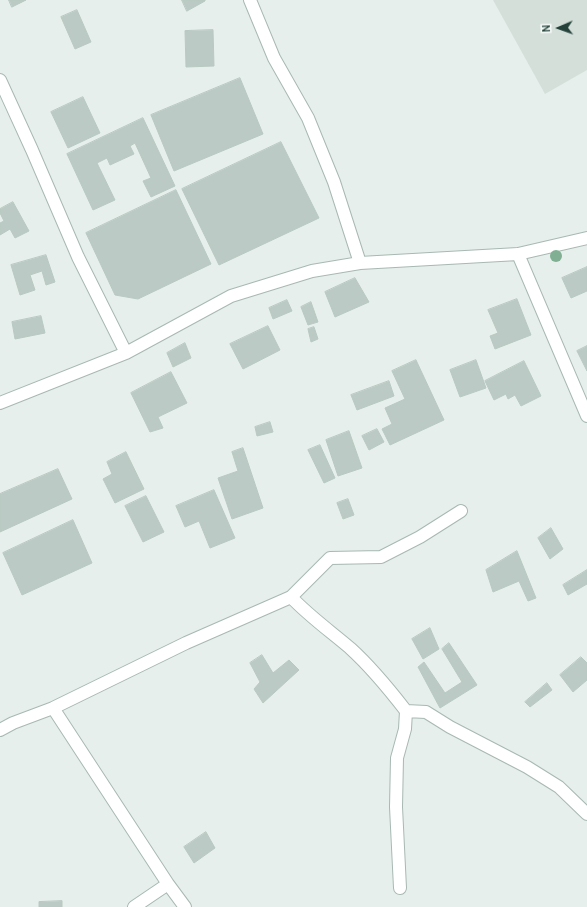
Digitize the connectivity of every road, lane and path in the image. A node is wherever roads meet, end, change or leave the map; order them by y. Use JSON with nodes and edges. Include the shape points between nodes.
{"nodes":[{"id":1,"x":250,"y":0,"type":"edge"},
{"id":2,"x":0,"y":80,"type":"edge"},
{"id":3,"x":587,"y":238,"type":"edge"},
{"id":4,"x":518,"y":254,"type":"junction"},
{"id":5,"x":360,"y":262,"type":"junction"},
{"id":6,"x":126,"y":353,"type":"junction"},
{"id":7,"x":0,"y":403,"type":"edge"},
{"id":8,"x":587,"y":416,"type":"edge"},
{"id":9,"x":461,"y":510,"type":"dead end"},
{"id":10,"x":291,"y":598,"type":"junction"},
{"id":11,"x":53,"y":708,"type":"junction"},
{"id":12,"x":406,"y":711,"type":"junction"},
{"id":13,"x":0,"y":730,"type":"edge"},
{"id":14,"x":587,"y":814,"type":"edge"},
{"id":15,"x":168,"y":884,"type":"junction"},
{"id":16,"x":400,"y":888,"type":"dead end"},
{"id":17,"x":134,"y":907,"type":"edge"},
{"id":18,"x":185,"y":907,"type":"edge"}],
"edges":[{"from":1,"to":5,"type":"street","via":[[274,58],[308,118],[334,182]]},
{"from":2,"to":6,"type":"street","via":[[78,258]]},
{"from":3,"to":4,"type":"street"},
{"from":4,"to":5,"type":"street"},
{"from":4,"to":8,"type":"street"},
{"from":5,"to":6,"type":"street","via":[[312,271],[231,296]]},
{"from":6,"to":7,"type":"street"},
{"from":9,"to":10,"type":"street","via":[[420,537],[381,557],[330,558]]},
{"from":10,"to":11,"type":"street","via":[[186,643]]},
{"from":10,"to":12,"type":"street","via":[[351,649]]},
{"from":11,"to":13,"type":"street"},
{"from":11,"to":15,"type":"street"},
{"from":12,"to":14,"type":"street","via":[[426,712],[527,766],[560,787]]},
{"from":12,"to":16,"type":"street","via":[[405,729],[397,758],[396,807]]},
{"from":15,"to":17,"type":"street"},
{"from":15,"to":18,"type":"street"}]}
